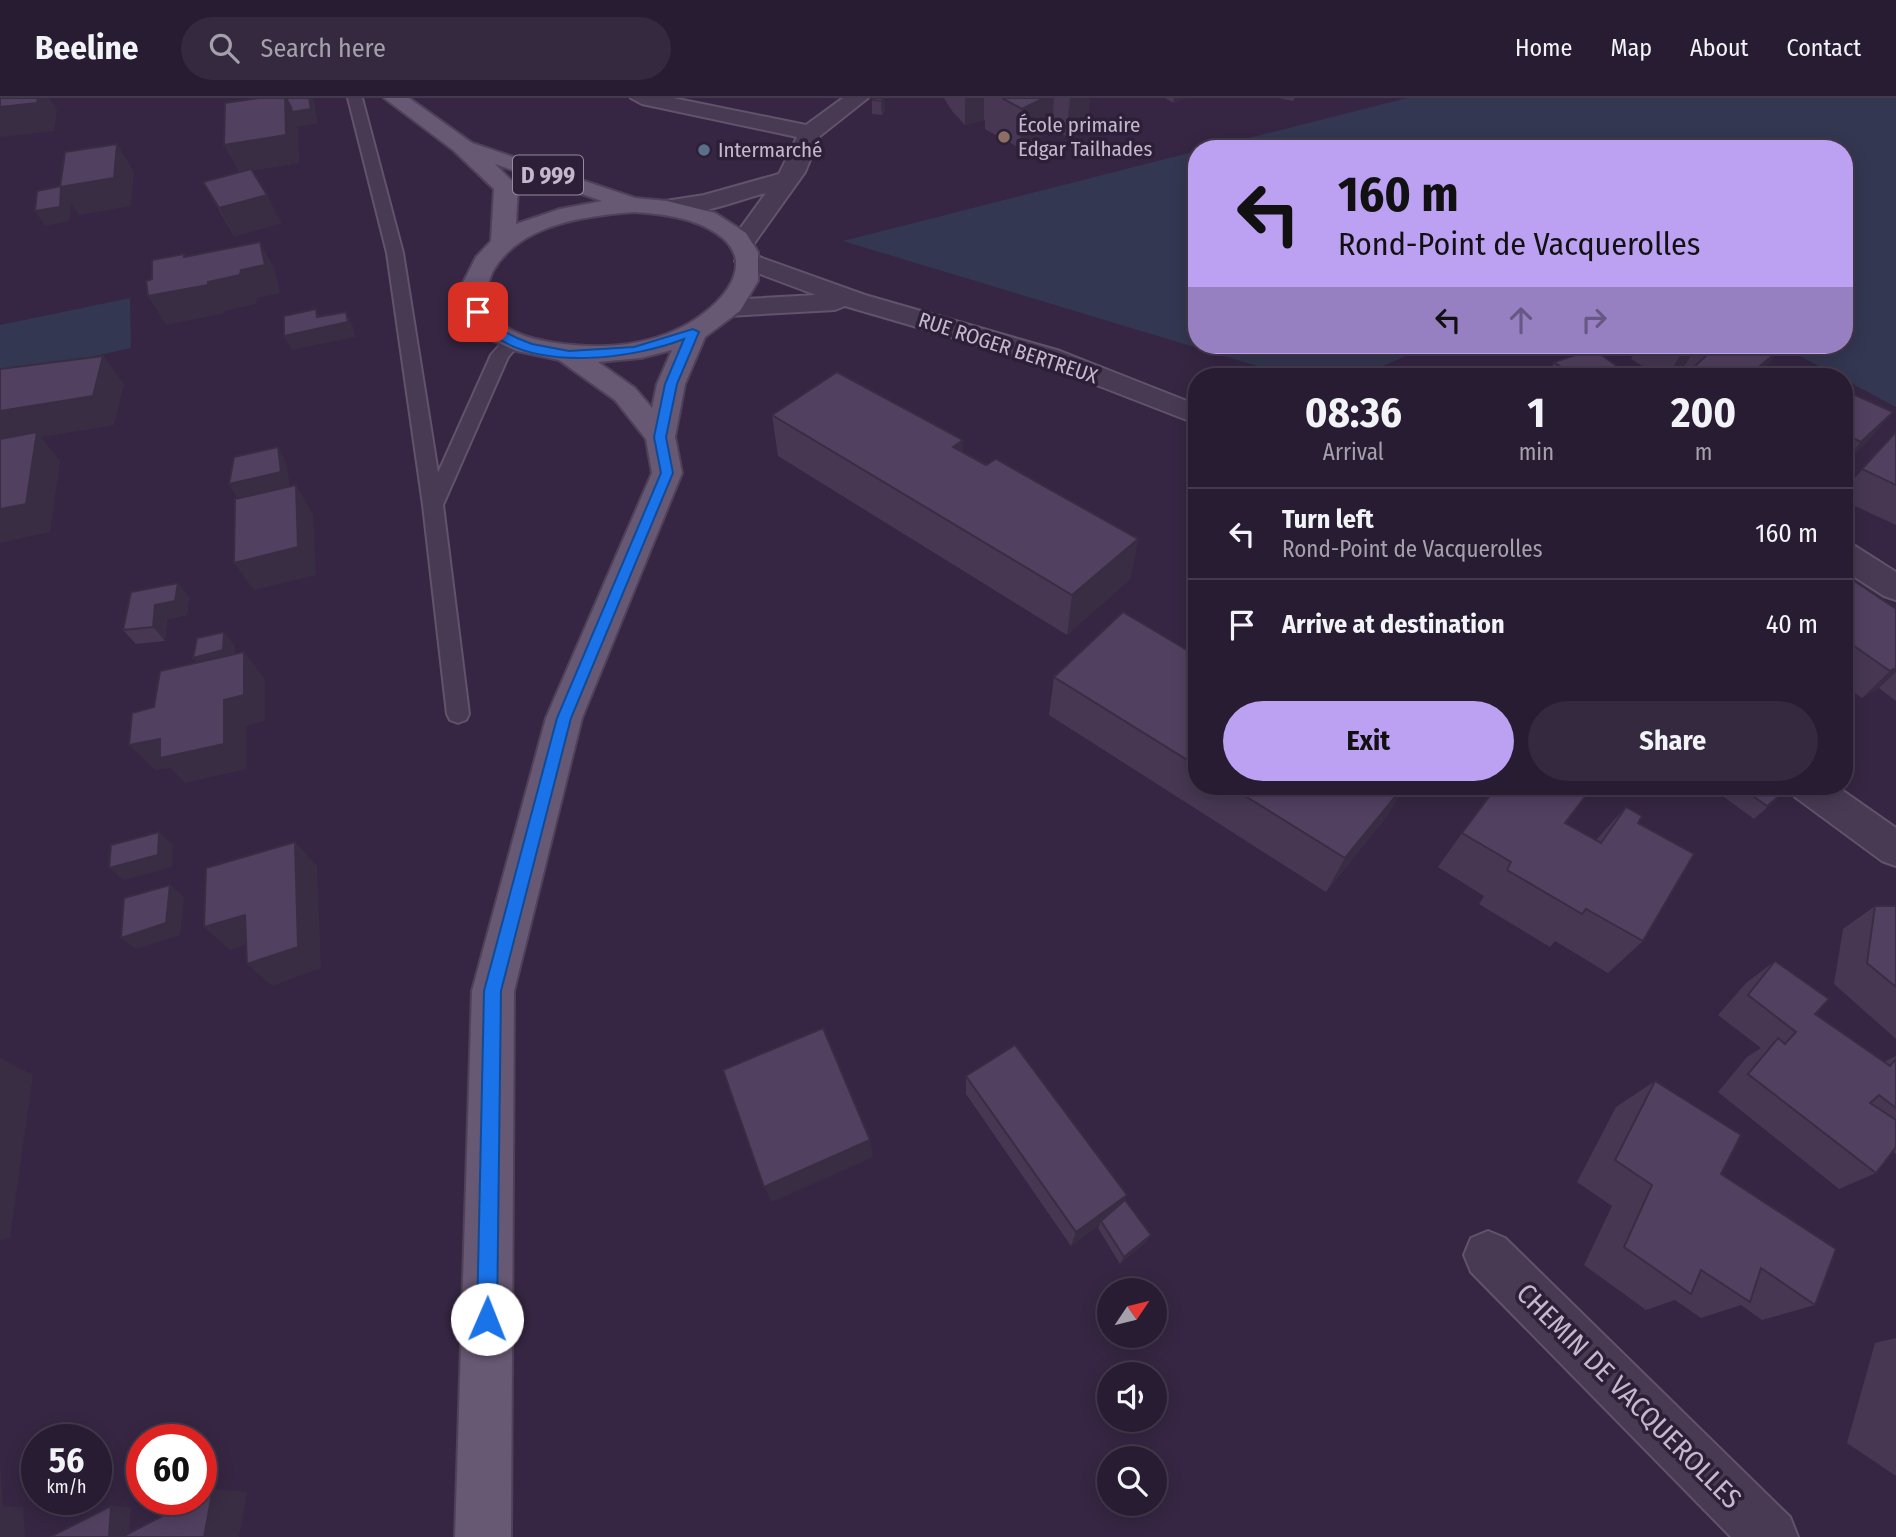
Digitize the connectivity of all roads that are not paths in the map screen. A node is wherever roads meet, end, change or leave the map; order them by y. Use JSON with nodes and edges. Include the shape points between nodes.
{"nodes":[{"id":1,"x":355,"y":98,"type":"edge"},
{"id":2,"x":395,"y":98,"type":"edge"},
{"id":3,"x":642,"y":98,"type":"edge"},
{"id":4,"x":857,"y":98,"type":"edge"},
{"id":5,"x":810,"y":133,"type":"junction"},
{"id":6,"x":461,"y":145,"type":"junction"},
{"id":7,"x":785,"y":180,"type":"junction"},
{"id":8,"x":634,"y":205,"type":"junction"},
{"id":9,"x":667,"y":207,"type":"junction"},
{"id":10,"x":503,"y":243,"type":"junction"},
{"id":11,"x":745,"y":252,"type":"junction"},
{"id":12,"x":856,"y":301,"type":"junction"},
{"id":13,"x":728,"y":309,"type":"junction"},
{"id":14,"x":693,"y":332,"type":"junction"},
{"id":15,"x":513,"y":340,"type":"junction"},
{"id":16,"x":569,"y":355,"type":"junction"},
{"id":17,"x":1188,"y":411,"type":"edge"},
{"id":18,"x":660,"y":437,"type":"junction"},
{"id":19,"x":433,"y":505,"type":"junction"},
{"id":20,"x":1853,"y":560,"type":"edge"},
{"id":21,"x":1896,"y":589,"type":"edge"},
{"id":22,"x":458,"y":714,"type":"dead end"},
{"id":23,"x":1821,"y":795,"type":"edge"},
{"id":24,"x":1896,"y":849,"type":"edge"},
{"id":25,"x":1488,"y":1255,"type":"dead end"},
{"id":26,"x":483,"y":1537,"type":"edge"},
{"id":27,"x":1770,"y":1537,"type":"edge"}],
"edges":[{"from":1,"to":19,"type":"lane","via":[[395,253]]},
{"from":2,"to":6,"type":"main road","number":"D 999"},
{"from":3,"to":5,"type":"street"},
{"from":4,"to":5,"type":"street"},
{"from":5,"to":7,"type":"street"},
{"from":6,"to":8,"type":"main road","number":"D 999"},
{"from":6,"to":10,"type":"main road","number":"D 999","via":[[506,187]]},
{"from":7,"to":9,"type":"street","via":[[706,202]]},
{"from":7,"to":11,"type":"street"},
{"from":8,"to":9,"type":"main road"},
{"from":8,"to":10,"type":"main road","via":[[563,215]]},
{"from":9,"to":11,"type":"main road","via":[[724,227]]},
{"from":10,"to":15,"type":"main road","via":[[482,265],[473,289],[478,312],[497,332]]},
{"from":11,"to":12,"type":"street","name":"RUE ROGER BERTREUX"},
{"from":11,"to":13,"type":"main road","via":[[745,285]]},
{"from":12,"to":13,"type":"street","name":"RUE ROGER BERTREUX"},
{"from":12,"to":17,"type":"street","name":"RUE ROGER BERTREUX","via":[[1050,357]]},
{"from":13,"to":14,"type":"main road"},
{"from":14,"to":16,"type":"main road","via":[[634,350]]},
{"from":14,"to":18,"type":"main road","via":[[671,384]]},
{"from":15,"to":16,"type":"main road"},
{"from":15,"to":19,"type":"lane","via":[[499,355]]},
{"from":16,"to":18,"type":"main road","via":[[625,394]]},
{"from":18,"to":26,"type":"main road","via":[[667,473],[564,718],[493,991]]},
{"from":19,"to":22,"type":"lane"},
{"from":20,"to":21,"type":"street"},
{"from":23,"to":24,"type":"street"},
{"from":25,"to":27,"type":"street","name":"CHEMIN DE VACQUEROLLES"}]}
